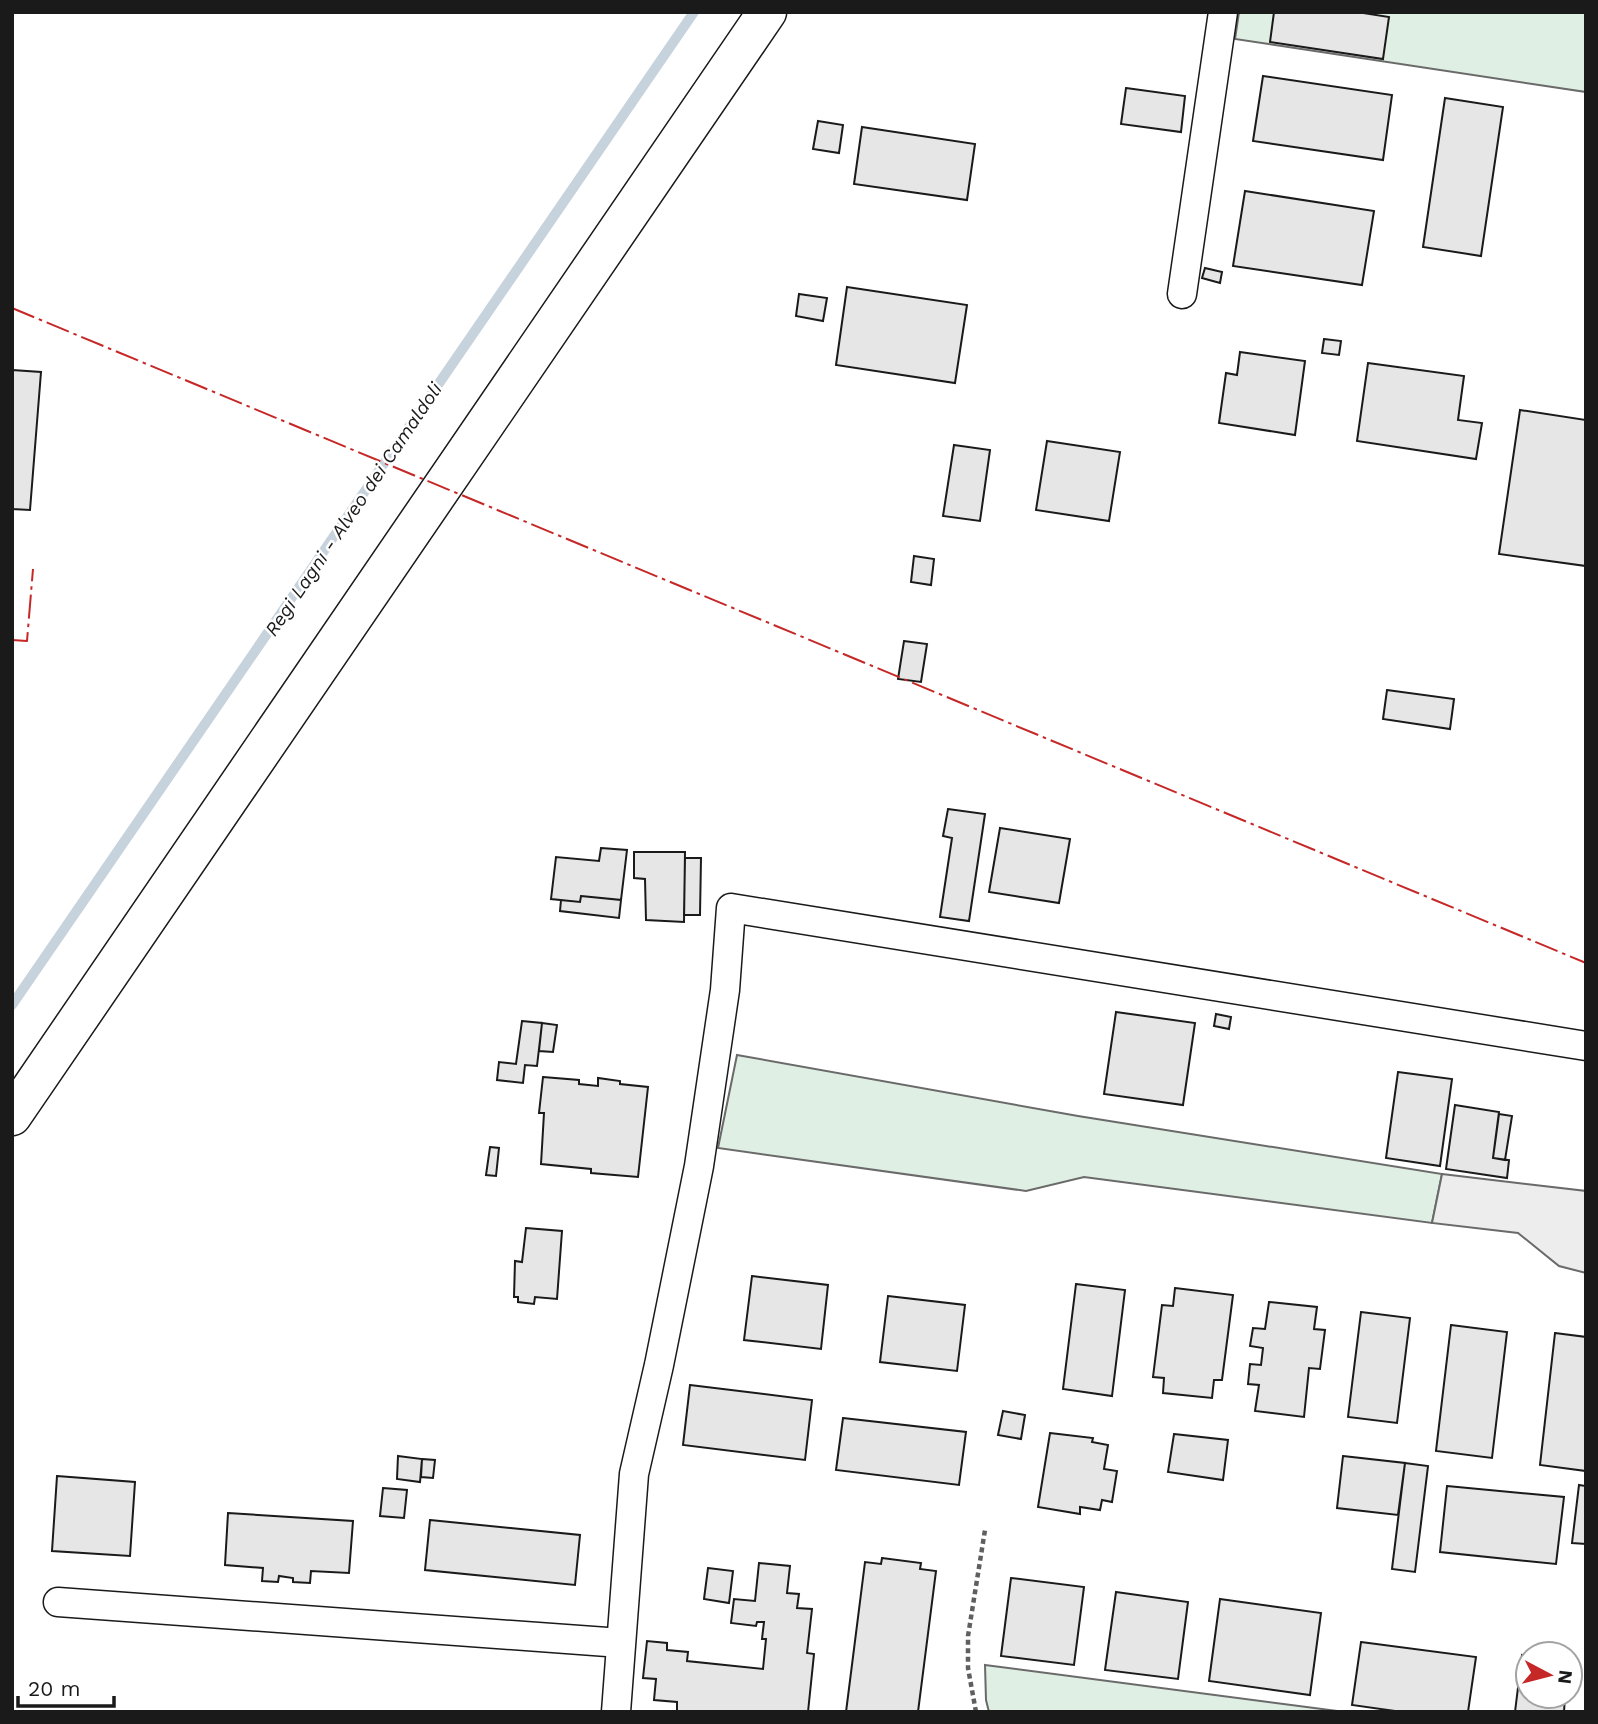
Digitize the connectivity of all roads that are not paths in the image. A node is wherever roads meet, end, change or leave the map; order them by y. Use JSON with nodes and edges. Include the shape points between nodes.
{"nodes":[{"id":1,"x":767,"y":12,"type":"edge"},
{"id":2,"x":1223,"y":12,"type":"edge"},
{"id":3,"x":1182,"y":294,"type":"dead end"},
{"id":4,"x":1586,"y":1046,"type":"edge"},
{"id":5,"x":12,"y":1116,"type":"edge"},
{"id":6,"x":58,"y":1602,"type":"dead end"},
{"id":7,"x":621,"y":1643,"type":"junction"},
{"id":8,"x":616,"y":1712,"type":"edge"}],
"edges":[{"from":1,"to":5,"type":"street"},
{"from":2,"to":3,"type":"street"},
{"from":4,"to":7,"type":"street","via":[[731,908],[725,990],[699,1166],[634,1474]]},
{"from":6,"to":7,"type":"street"},
{"from":7,"to":8,"type":"street"}]}
